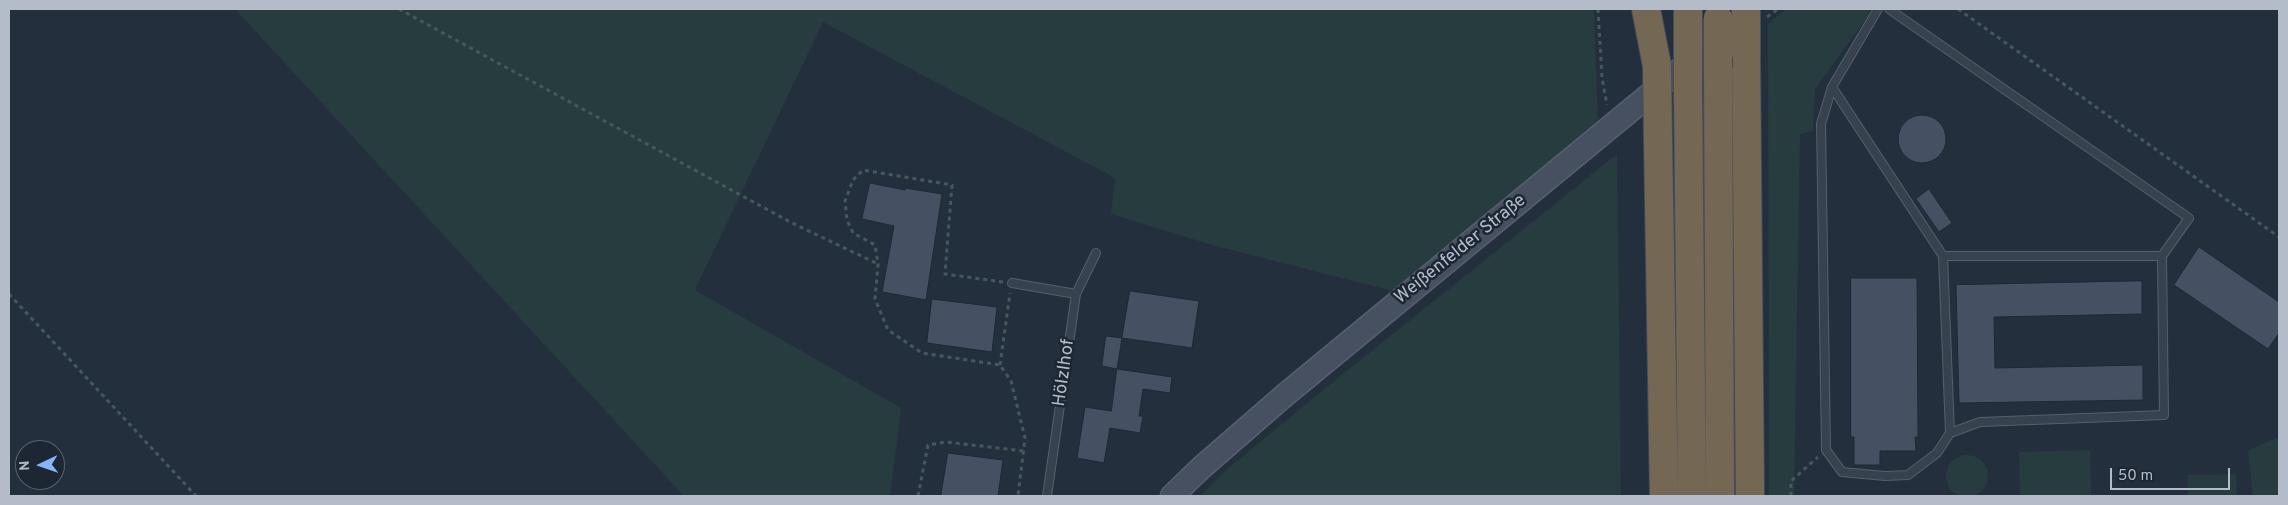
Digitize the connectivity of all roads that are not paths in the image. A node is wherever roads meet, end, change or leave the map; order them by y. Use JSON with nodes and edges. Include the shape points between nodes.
{"nodes":[{"id":1,"x":1646,"y":9,"type":"edge"},
{"id":2,"x":1659,"y":9,"type":"edge"},
{"id":3,"x":1688,"y":9,"type":"edge"},
{"id":4,"x":1746,"y":9,"type":"edge"},
{"id":5,"x":1754,"y":9,"type":"edge"},
{"id":6,"x":1878,"y":9,"type":"edge"},
{"id":7,"x":1889,"y":9,"type":"edge"},
{"id":8,"x":1718,"y":13,"type":"edge"},
{"id":9,"x":1657,"y":66,"type":"junction"},
{"id":10,"x":1832,"y":87,"type":"junction"},
{"id":11,"x":1096,"y":253,"type":"dead end"},
{"id":12,"x":1944,"y":256,"type":"junction"},
{"id":13,"x":2162,"y":256,"type":"junction"},
{"id":14,"x":1012,"y":283,"type":"road end"},
{"id":15,"x":1076,"y":294,"type":"junction"},
{"id":16,"x":1950,"y":433,"type":"junction"},
{"id":17,"x":1047,"y":496,"type":"edge"},
{"id":18,"x":1172,"y":496,"type":"edge"},
{"id":19,"x":1664,"y":496,"type":"edge"},
{"id":20,"x":1692,"y":496,"type":"edge"},
{"id":21,"x":1720,"y":496,"type":"edge"},
{"id":22,"x":1750,"y":496,"type":"edge"}],
"edges":[{"from":1,"to":9,"type":"highway"},
{"from":2,"to":9,"type":"highway"},
{"from":3,"to":20,"type":"highway","bridge":true},
{"from":4,"to":22,"type":"highway","bridge":true},
{"from":5,"to":18,"type":"street","name":"Weißenfelder Straße","via":[[1286,395]]},
{"from":6,"to":10,"type":"lane"},
{"from":7,"to":13,"type":"lane","via":[[2188,218]]},
{"from":8,"to":21,"type":"highway","bridge":true},
{"from":9,"to":19,"type":"highway","bridge":true},
{"from":10,"to":12,"type":"lane"},
{"from":10,"to":16,"type":"lane","via":[[1821,124],[1826,450],[1842,472],[1908,475],[1937,453]]},
{"from":11,"to":15,"type":"lane","name":"Hölzlhof"},
{"from":12,"to":13,"type":"lane"},
{"from":12,"to":16,"type":"lane"},
{"from":13,"to":16,"type":"lane","via":[[2164,415],[1980,422]]},
{"from":14,"to":15,"type":"lane"},
{"from":15,"to":17,"type":"lane","name":"Hölzlhof"}]}
